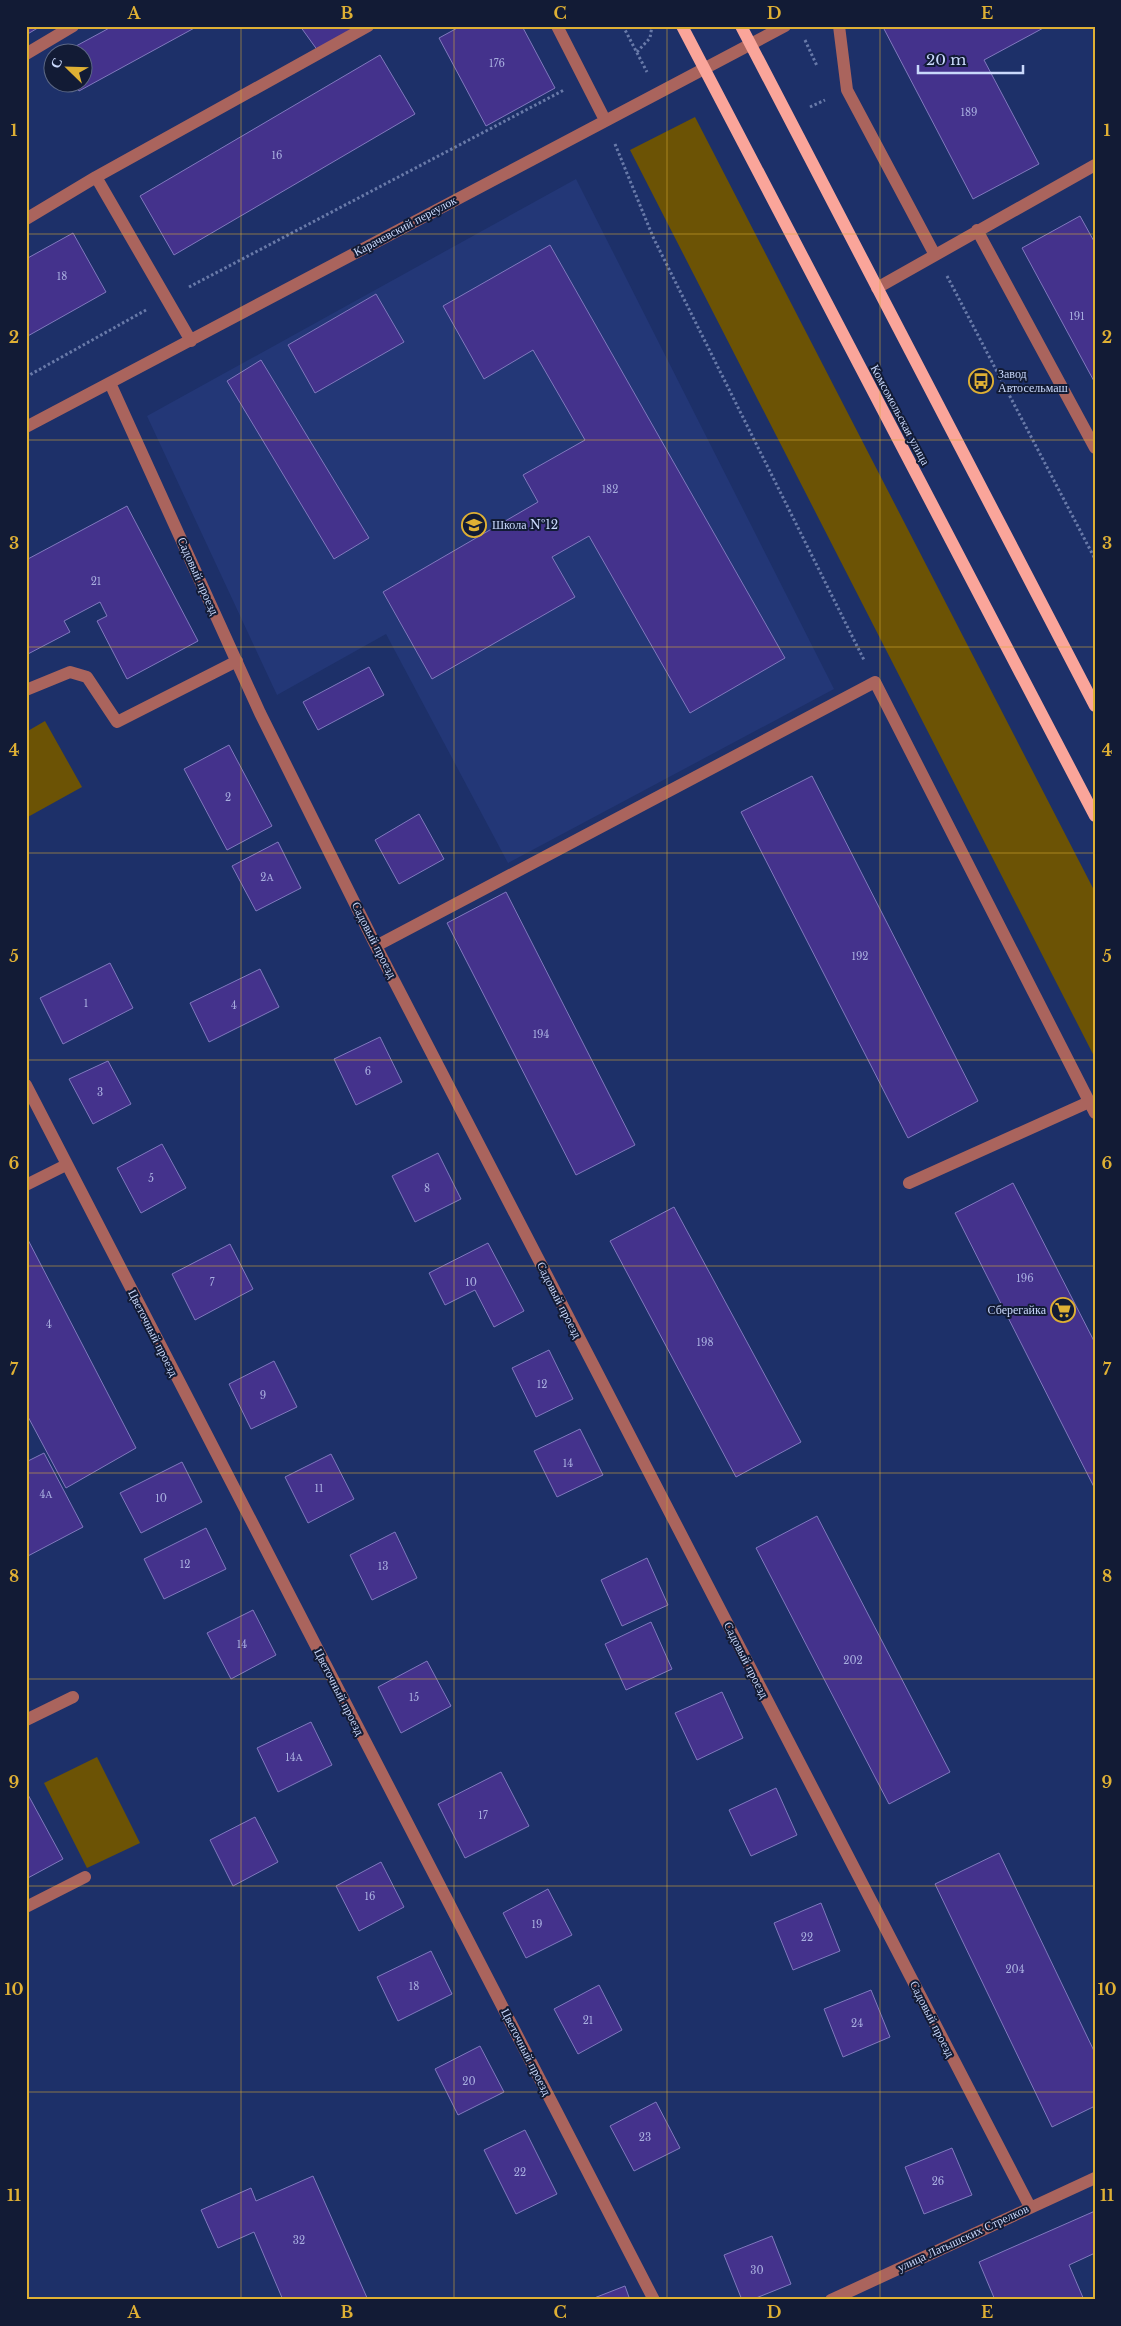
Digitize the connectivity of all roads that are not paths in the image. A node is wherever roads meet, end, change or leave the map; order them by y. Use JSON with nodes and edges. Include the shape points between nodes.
{"nodes":[{"id":1,"x":73,"y":26,"type":"edge"},
{"id":2,"x":368,"y":26,"type":"edge"},
{"id":3,"x":557,"y":26,"type":"edge"},
{"id":4,"x":682,"y":26,"type":"edge"},
{"id":5,"x":741,"y":26,"type":"edge"},
{"id":6,"x":785,"y":26,"type":"edge"},
{"id":7,"x":839,"y":26,"type":"edge"},
{"id":8,"x":750,"y":44,"type":"junction"},
{"id":9,"x":26,"y":54,"type":"edge"},
{"id":10,"x":704,"y":69,"type":"junction"},
{"id":11,"x":605,"y":120,"type":"junction"},
{"id":12,"x":1095,"y":165,"type":"edge"},
{"id":13,"x":96,"y":177,"type":"junction"},
{"id":14,"x":26,"y":219,"type":"edge"},
{"id":15,"x":977,"y":230,"type":"junction"},
{"id":16,"x":935,"y":255,"type":"junction"},
{"id":17,"x":877,"y":288,"type":"junction"},
{"id":18,"x":191,"y":340,"type":"junction"},
{"id":19,"x":110,"y":383,"type":"junction"},
{"id":20,"x":26,"y":427,"type":"edge"},
{"id":21,"x":1095,"y":448,"type":"edge"},
{"id":22,"x":236,"y":661,"type":"junction"},
{"id":23,"x":26,"y":690,"type":"edge"},
{"id":24,"x":1095,"y":706,"type":"edge"},
{"id":25,"x":1095,"y":816,"type":"edge"},
{"id":26,"x":376,"y":946,"type":"junction"},
{"id":27,"x":26,"y":1085,"type":"edge"},
{"id":28,"x":1092,"y":1108,"type":"edge"},
{"id":29,"x":66,"y":1164,"type":"junction"},
{"id":30,"x":910,"y":1183,"type":"dead end"},
{"id":31,"x":26,"y":1185,"type":"edge"},
{"id":32,"x":73,"y":1697,"type":"dead end"},
{"id":33,"x":26,"y":1720,"type":"edge"},
{"id":34,"x":85,"y":1877,"type":"dead end"},
{"id":35,"x":26,"y":1907,"type":"edge"},
{"id":36,"x":1095,"y":2178,"type":"edge"},
{"id":37,"x":1030,"y":2207,"type":"junction"},
{"id":38,"x":654,"y":2300,"type":"edge"},
{"id":39,"x":831,"y":2300,"type":"edge"}],
"edges":[{"from":1,"to":9,"type":"street"},
{"from":2,"to":13,"type":"street"},
{"from":3,"to":11,"type":"street"},
{"from":4,"to":10,"type":"main road","name":"Комсомольская улица"},
{"from":5,"to":8,"type":"main road"},
{"from":6,"to":8,"type":"street","name":"Карачевский переулок"},
{"from":7,"to":16,"type":"street","via":[[847,90]]},
{"from":8,"to":10,"type":"street","name":"Карачевский переулок"},
{"from":8,"to":17,"type":"main road"},
{"from":10,"to":11,"type":"street","name":"Карачевский переулок"},
{"from":10,"to":25,"type":"main road","name":"Комсомольская улица"},
{"from":11,"to":18,"type":"street","name":"Карачевский переулок"},
{"from":12,"to":15,"type":"street"},
{"from":13,"to":14,"type":"street"},
{"from":13,"to":18,"type":"street"},
{"from":15,"to":16,"type":"street"},
{"from":15,"to":21,"type":"street"},
{"from":16,"to":17,"type":"street"},
{"from":17,"to":24,"type":"main road"},
{"from":18,"to":19,"type":"street","name":"Карачевский переулок"},
{"from":19,"to":20,"type":"street","name":"Карачевский переулок"},
{"from":19,"to":22,"type":"street","name":"Садовый проезд"},
{"from":22,"to":23,"type":"street","via":[[117,722],[87,677],[70,672]]},
{"from":22,"to":26,"type":"street","name":"Садовый проезд"},
{"from":26,"to":28,"type":"street","via":[[875,682]]},
{"from":26,"to":37,"type":"street","name":"Садовый проезд"},
{"from":27,"to":29,"type":"street","name":"Цветочный проезд"},
{"from":28,"to":30,"type":"street"},
{"from":29,"to":31,"type":"street"},
{"from":29,"to":38,"type":"street","name":"Цветочный проезд"},
{"from":32,"to":33,"type":"street"},
{"from":34,"to":35,"type":"street"},
{"from":36,"to":37,"type":"street","name":"улица Латышских Стрелков"},
{"from":37,"to":39,"type":"street","name":"улица Латышских Стрелков"}]}
